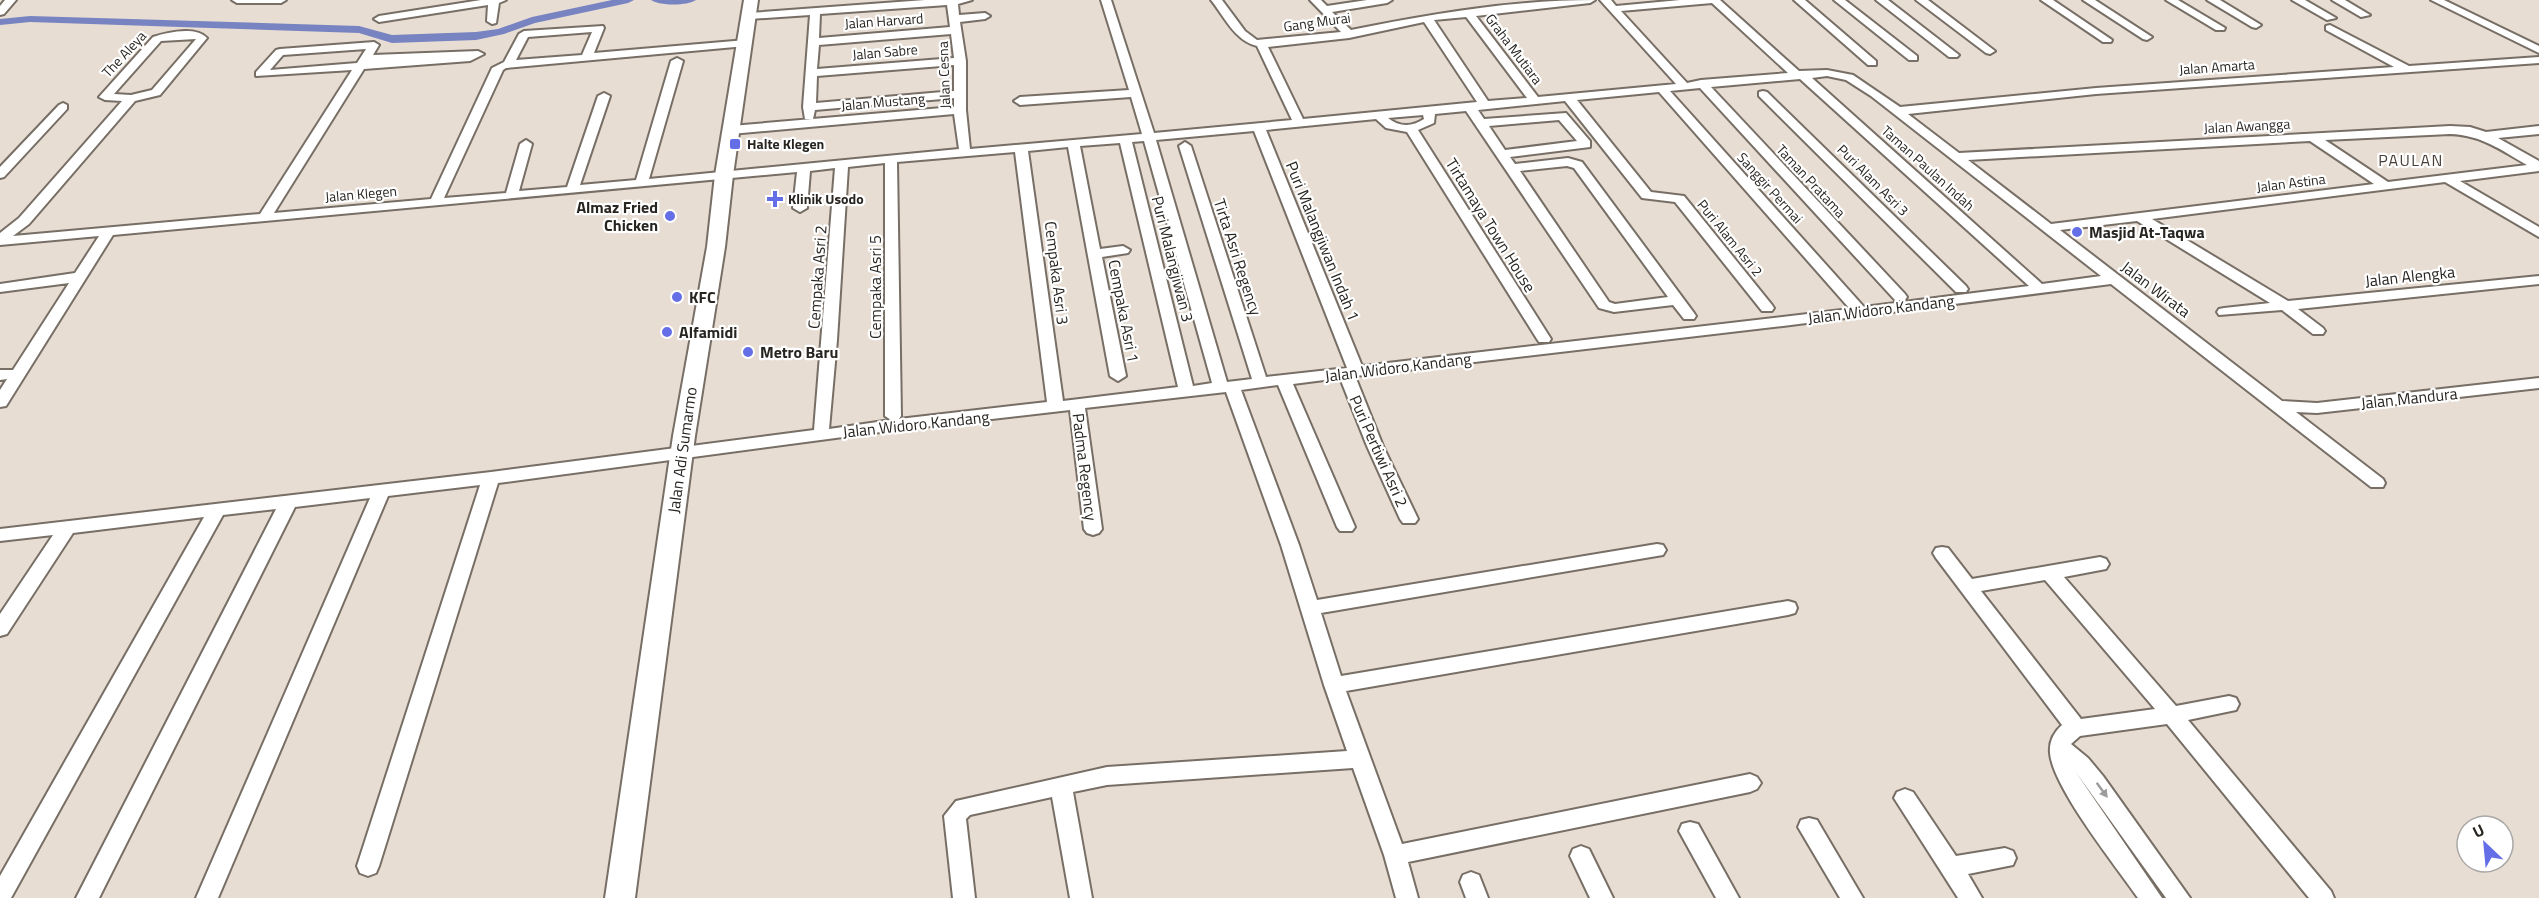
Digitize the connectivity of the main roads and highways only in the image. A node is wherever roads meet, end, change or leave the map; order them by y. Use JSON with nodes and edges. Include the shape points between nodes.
{"nodes":[{"id":1,"x":750,"y":6,"type":"edge"},
{"id":2,"x":620,"y":898,"type":"edge"}],
"edges":[{"from":1,"to":2,"type":"main road","name":"Jalan Adi Sumarmo","via":[[716,247],[695,361]]}]}
